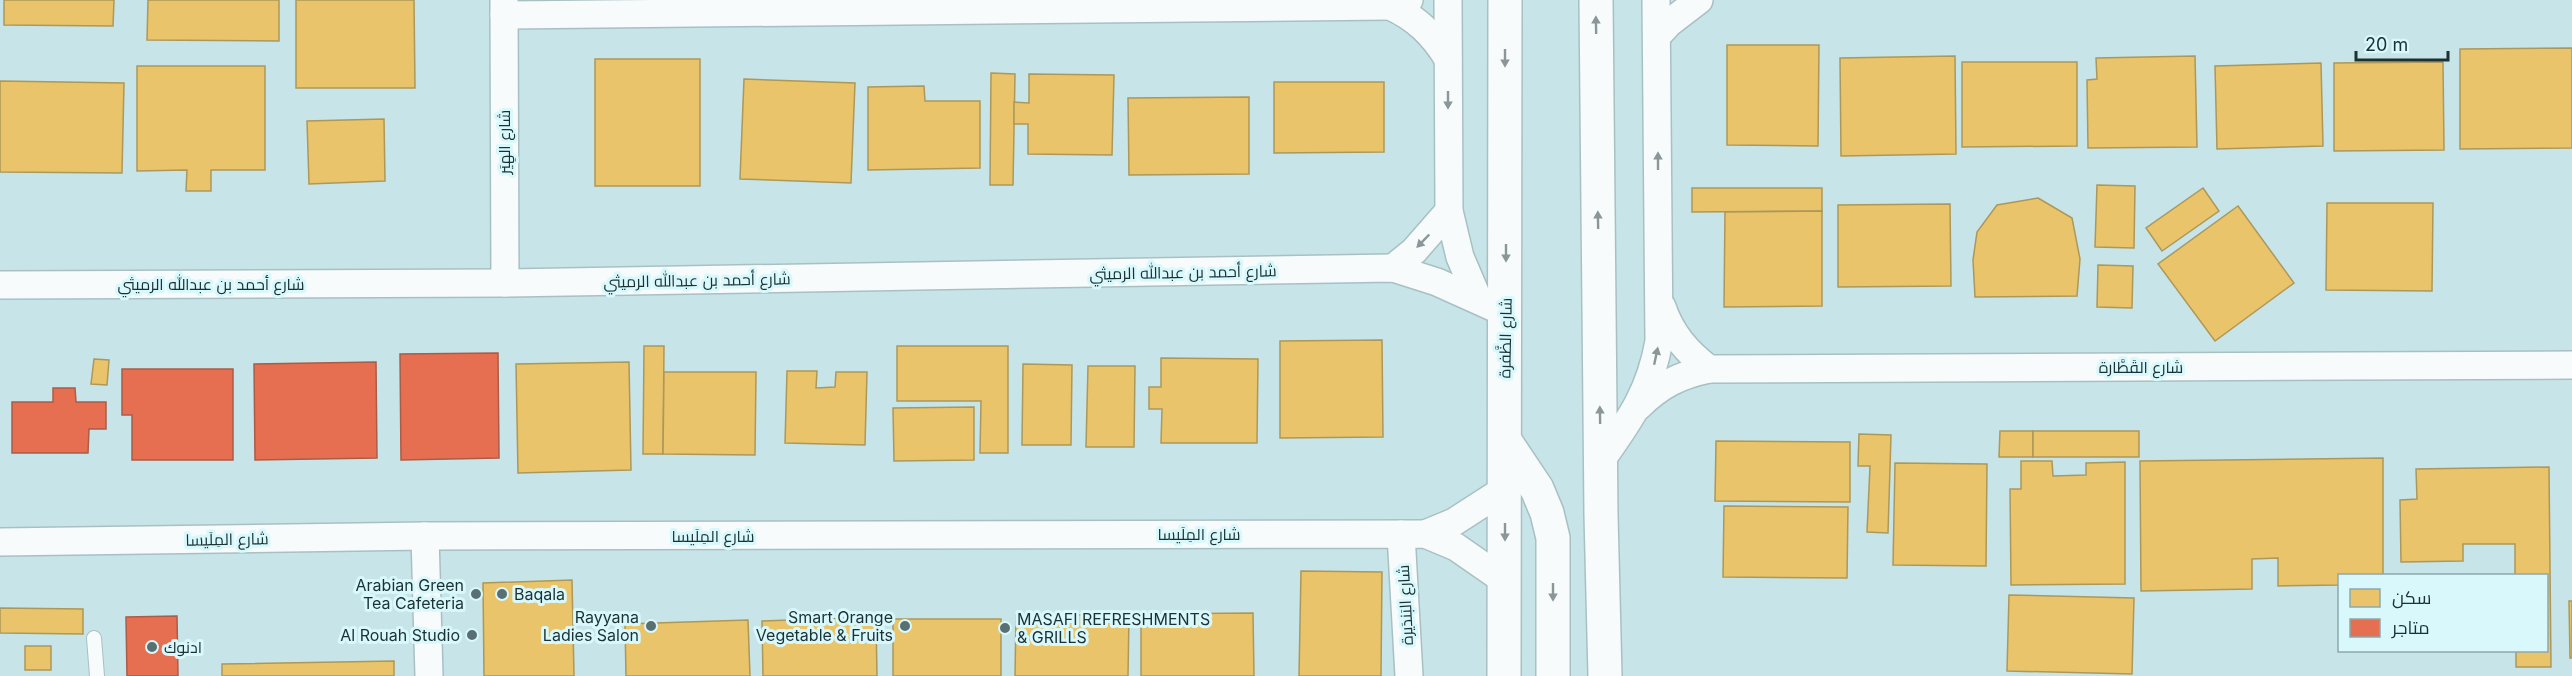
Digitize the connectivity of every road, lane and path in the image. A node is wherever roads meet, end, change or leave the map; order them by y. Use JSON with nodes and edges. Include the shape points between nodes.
{"nodes":[{"id":1,"x":1448,"y":0,"type":"edge"},
{"id":2,"x":1505,"y":0,"type":"edge"},
{"id":3,"x":1596,"y":0,"type":"edge"},
{"id":4,"x":1656,"y":0,"type":"edge"},
{"id":5,"x":1699,"y":0,"type":"edge"},
{"id":6,"x":1399,"y":3,"type":"edge"},
{"id":7,"x":504,"y":8,"type":"edge"},
{"id":8,"x":1657,"y":36,"type":"junction"},
{"id":9,"x":1448,"y":59,"type":"junction"},
{"id":10,"x":1449,"y":211,"type":"junction"},
{"id":11,"x":1393,"y":268,"type":"junction"},
{"id":12,"x":505,"y":283,"type":"junction"},
{"id":13,"x":0,"y":285,"type":"edge"},
{"id":14,"x":1658,"y":298,"type":"junction"},
{"id":15,"x":1492,"y":306,"type":"junction"},
{"id":16,"x":2572,"y":365,"type":"edge"},
{"id":17,"x":1709,"y":369,"type":"junction"},
{"id":18,"x":1639,"y":406,"type":"junction"},
{"id":19,"x":1505,"y":441,"type":"junction"},
{"id":20,"x":1600,"y":462,"type":"junction"},
{"id":21,"x":1505,"y":489,"type":"junction"},
{"id":22,"x":1413,"y":534,"type":"junction"},
{"id":23,"x":425,"y":536,"type":"junction"},
{"id":24,"x":0,"y":542,"type":"edge"},
{"id":25,"x":1505,"y":581,"type":"junction"},
{"id":26,"x":94,"y":638,"type":"dead end"},
{"id":27,"x":97,"y":676,"type":"edge"},
{"id":28,"x":429,"y":676,"type":"edge"},
{"id":29,"x":1409,"y":676,"type":"edge"},
{"id":30,"x":1504,"y":676,"type":"edge"},
{"id":31,"x":1553,"y":676,"type":"edge"},
{"id":32,"x":1605,"y":676,"type":"edge"}],
"edges":[{"from":1,"to":9,"type":"street"},
{"from":2,"to":15,"type":"main road","name":"شارع الظَّفرة","one_way":true},
{"from":20,"to":3,"type":"main road","one_way":true},
{"from":4,"to":8,"type":"street"},
{"from":5,"to":8,"type":"street"},
{"from":6,"to":7,"type":"street"},
{"from":6,"to":9,"type":"street","via":[[1430,32]]},
{"from":7,"to":12,"type":"street","name":"شارع الهِيَر"},
{"from":14,"to":8,"type":"street","one_way":true},
{"from":9,"to":10,"type":"street","one_way":true},
{"from":10,"to":11,"type":"street","one_way":true},
{"from":10,"to":15,"type":"street","via":[[1460,257]]},
{"from":11,"to":12,"type":"street","name":"شارع أحمد بن عبدالله الرميثي"},
{"from":11,"to":15,"type":"street","name":"شارع أحمد بن عبدالله الرميثي"},
{"from":12,"to":13,"type":"street","name":"شارع أحمد بن عبدالله الرميثي"},
{"from":14,"to":17,"type":"street","via":[[1677,339]]},
{"from":18,"to":14,"type":"street","one_way":true,"via":[[1659,341]]},
{"from":15,"to":19,"type":"main road","name":"شارع الظَّفرة"},
{"from":16,"to":17,"type":"street","name":"شارع القَطَّارة"},
{"from":17,"to":18,"type":"street","name":"شارع القَطَّارة","via":[[1670,380]]},
{"from":18,"to":20,"type":"street"},
{"from":19,"to":21,"type":"main road","name":"شارع الظَّفرة"},
{"from":19,"to":31,"type":"main road","one_way":true,"via":[[1537,489],[1553,538]]},
{"from":20,"to":32,"type":"main road"},
{"from":21,"to":22,"type":"street","name":"شارع المِلَيسا","via":[[1454,522]]},
{"from":21,"to":25,"type":"main road","name":"شارع الظَّفرة","one_way":true},
{"from":22,"to":23,"type":"street","name":"شارع المِلَيسا"},
{"from":22,"to":25,"type":"street","name":"شارع المِلَيسا","via":[[1456,547]]},
{"from":22,"to":29,"type":"street","name":"شارع البَندَيرة"},
{"from":23,"to":24,"type":"street","name":"شارع المِلَيسا"},
{"from":23,"to":28,"type":"street"},
{"from":25,"to":30,"type":"main road","name":"شارع الظَّفرة"},
{"from":26,"to":27,"type":"lane"}]}
